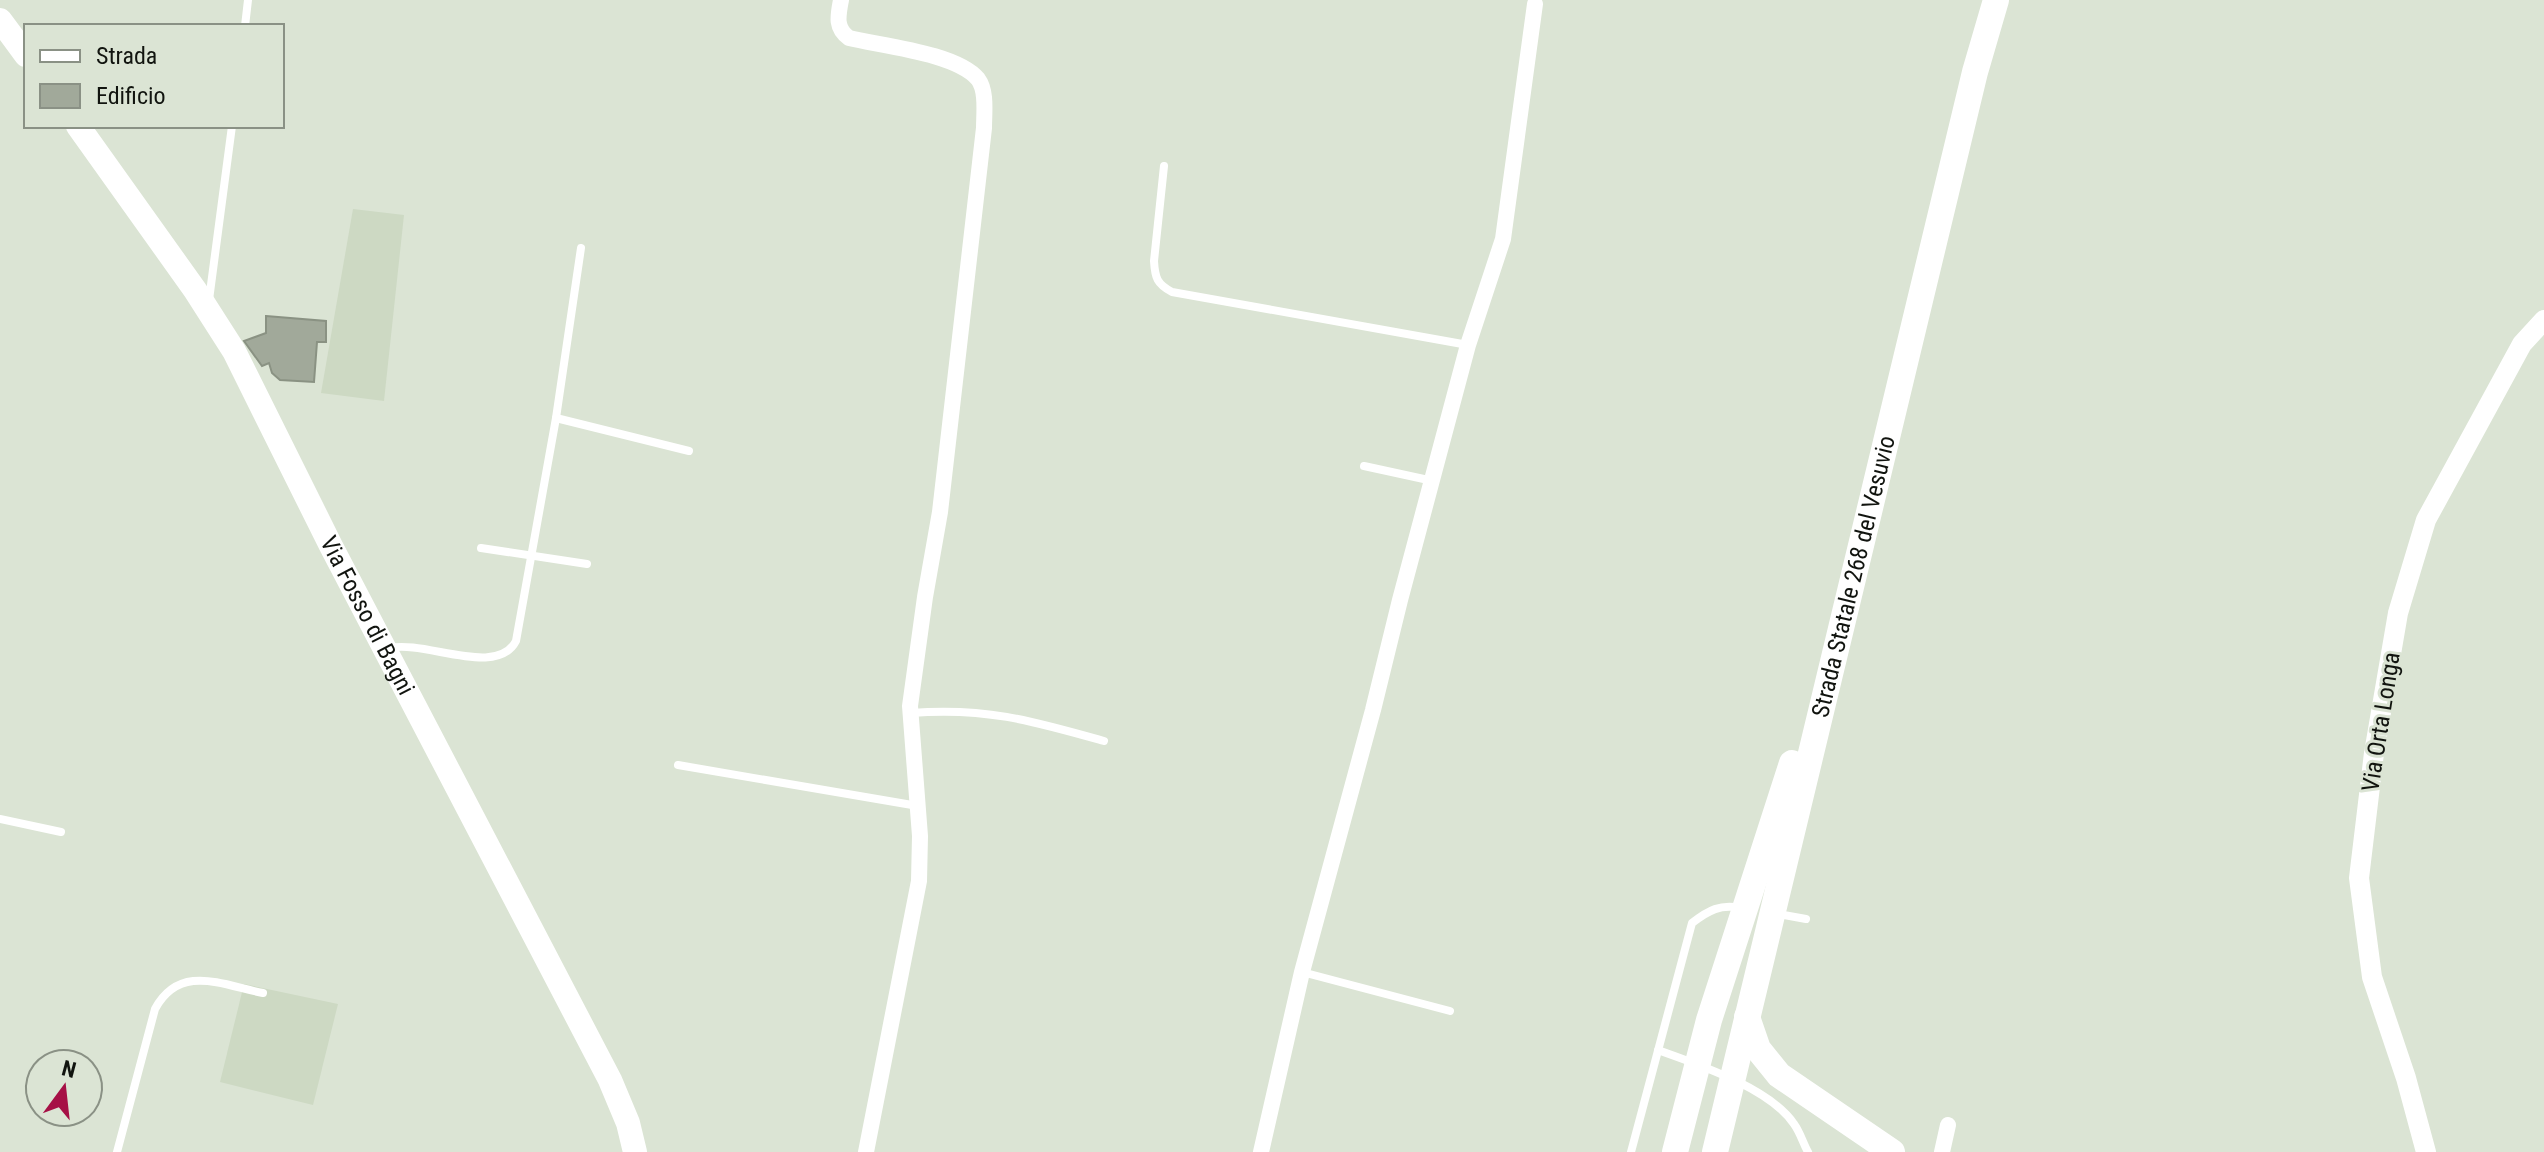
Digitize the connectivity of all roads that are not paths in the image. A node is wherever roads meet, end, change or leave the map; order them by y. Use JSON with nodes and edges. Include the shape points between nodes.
{"nodes":[{"id":1,"x":248,"y":0,"type":"edge"},
{"id":2,"x":841,"y":0,"type":"edge"},
{"id":3,"x":1996,"y":0,"type":"edge"},
{"id":4,"x":1535,"y":4,"type":"dead end"},
{"id":5,"x":0,"y":20,"type":"edge"},
{"id":6,"x":245,"y":24,"type":"edge"},
{"id":7,"x":24,"y":52,"type":"edge"},
{"id":8,"x":79,"y":128,"type":"edge"},
{"id":9,"x":232,"y":128,"type":"edge"},
{"id":10,"x":1164,"y":166,"type":"dead end"},
{"id":11,"x":581,"y":248,"type":"dead end"},
{"id":12,"x":208,"y":310,"type":"junction"},
{"id":13,"x":2544,"y":320,"type":"edge"},
{"id":14,"x":1468,"y":345,"type":"junction"},
{"id":15,"x":556,"y":418,"type":"junction"},
{"id":16,"x":689,"y":451,"type":"dead end"},
{"id":17,"x":1364,"y":466,"type":"dead end"},
{"id":18,"x":1433,"y":481,"type":"junction"},
{"id":19,"x":481,"y":548,"type":"dead end"},
{"id":20,"x":532,"y":556,"type":"junction"},
{"id":21,"x":587,"y":564,"type":"dead end"},
{"id":22,"x":385,"y":650,"type":"junction"},
{"id":23,"x":1834,"y":652,"type":"junction"},
{"id":24,"x":910,"y":713,"type":"junction"},
{"id":25,"x":1104,"y":741,"type":"dead end"},
{"id":26,"x":678,"y":765,"type":"dead end"},
{"id":27,"x":918,"y":806,"type":"junction"},
{"id":28,"x":0,"y":819,"type":"edge"},
{"id":29,"x":61,"y":832,"type":"dead end"},
{"id":30,"x":1753,"y":910,"type":"dead end"},
{"id":31,"x":1766,"y":912,"type":"dead end"},
{"id":32,"x":1806,"y":919,"type":"dead end"},
{"id":33,"x":1302,"y":972,"type":"junction"},
{"id":34,"x":263,"y":993,"type":"dead end"},
{"id":35,"x":1450,"y":1011,"type":"dead end"},
{"id":36,"x":1747,"y":1017,"type":"junction"},
{"id":37,"x":1658,"y":1050,"type":"junction"},
{"id":38,"x":628,"y":1123,"type":"junction"},
{"id":39,"x":1948,"y":1125,"type":"dead end"},
{"id":40,"x":117,"y":1152,"type":"edge"},
{"id":41,"x":635,"y":1152,"type":"edge"},
{"id":42,"x":653,"y":1152,"type":"edge"},
{"id":43,"x":866,"y":1152,"type":"edge"},
{"id":44,"x":1261,"y":1152,"type":"edge"},
{"id":45,"x":1631,"y":1152,"type":"edge"},
{"id":46,"x":1675,"y":1152,"type":"edge"},
{"id":47,"x":1715,"y":1152,"type":"edge"},
{"id":48,"x":1808,"y":1152,"type":"edge"},
{"id":49,"x":1892,"y":1152,"type":"edge"},
{"id":50,"x":1942,"y":1152,"type":"edge"},
{"id":51,"x":2426,"y":1152,"type":"edge"}],
"edges":[{"from":1,"to":6,"type":"lane"},
{"from":2,"to":24,"type":"street","via":[[837,19],[849,38],[963,66],[979,81],[984,96],[940,512]]},
{"from":3,"to":23,"type":"highway","name":"Strada Statale 268 del Vesuvio"},
{"from":4,"to":14,"type":"street","via":[[1503,239]]},
{"from":5,"to":7,"type":"main road"},
{"from":8,"to":12,"type":"main road","name":"Via Fosso di Bagni"},
{"from":9,"to":12,"type":"lane"},
{"from":10,"to":14,"type":"lane","via":[[1154,261],[1160,286]]},
{"from":11,"to":15,"type":"lane"},
{"from":12,"to":22,"type":"main road","name":"Via Fosso di Bagni","via":[[234,351]]},
{"from":13,"to":51,"type":"street","name":"Via Orta Longa","via":[[2522,344],[2426,520],[2398,613],[2374,753],[2359,878],[2372,977]]},
{"from":14,"to":18,"type":"street"},
{"from":15,"to":16,"type":"lane"},
{"from":15,"to":20,"type":"lane"},
{"from":17,"to":18,"type":"lane"},
{"from":18,"to":33,"type":"street"},
{"from":19,"to":20,"type":"lane"},
{"from":20,"to":21,"type":"lane"},
{"from":20,"to":22,"type":"lane","via":[[511,650],[486,658],[410,647]]},
{"from":22,"to":38,"type":"main road","name":"Via Fosso di Bagni","via":[[553,968]]},
{"from":23,"to":36,"type":"highway","name":"Strada Statale 268 del Vesuvio"},
{"from":23,"to":46,"type":"highway","via":[[1727,961]]},
{"from":24,"to":25,"type":"lane","via":[[998,714]]},
{"from":24,"to":27,"type":"street"},
{"from":26,"to":27,"type":"lane"},
{"from":27,"to":43,"type":"street","via":[[919,881]]},
{"from":28,"to":29,"type":"lane"},
{"from":30,"to":37,"type":"lane","via":[[1726,905],[1692,923]]},
{"from":31,"to":32,"type":"lane"},
{"from":33,"to":35,"type":"lane"},
{"from":33,"to":44,"type":"street"},
{"from":34,"to":40,"type":"lane","via":[[186,980],[163,994]]},
{"from":36,"to":47,"type":"highway","name":"Strada Statale 268 del Vesuvio"},
{"from":36,"to":49,"type":"highway","via":[[1758,1049],[1779,1075]]},
{"from":37,"to":45,"type":"lane"},
{"from":37,"to":48,"type":"lane","via":[[1760,1094],[1793,1122]]},
{"from":38,"to":41,"type":"main road","name":"Via Fosso di Bagni"},
{"from":38,"to":42,"type":"main road","name":"Via Fosso di Bagni"},
{"from":39,"to":50,"type":"street"}]}
